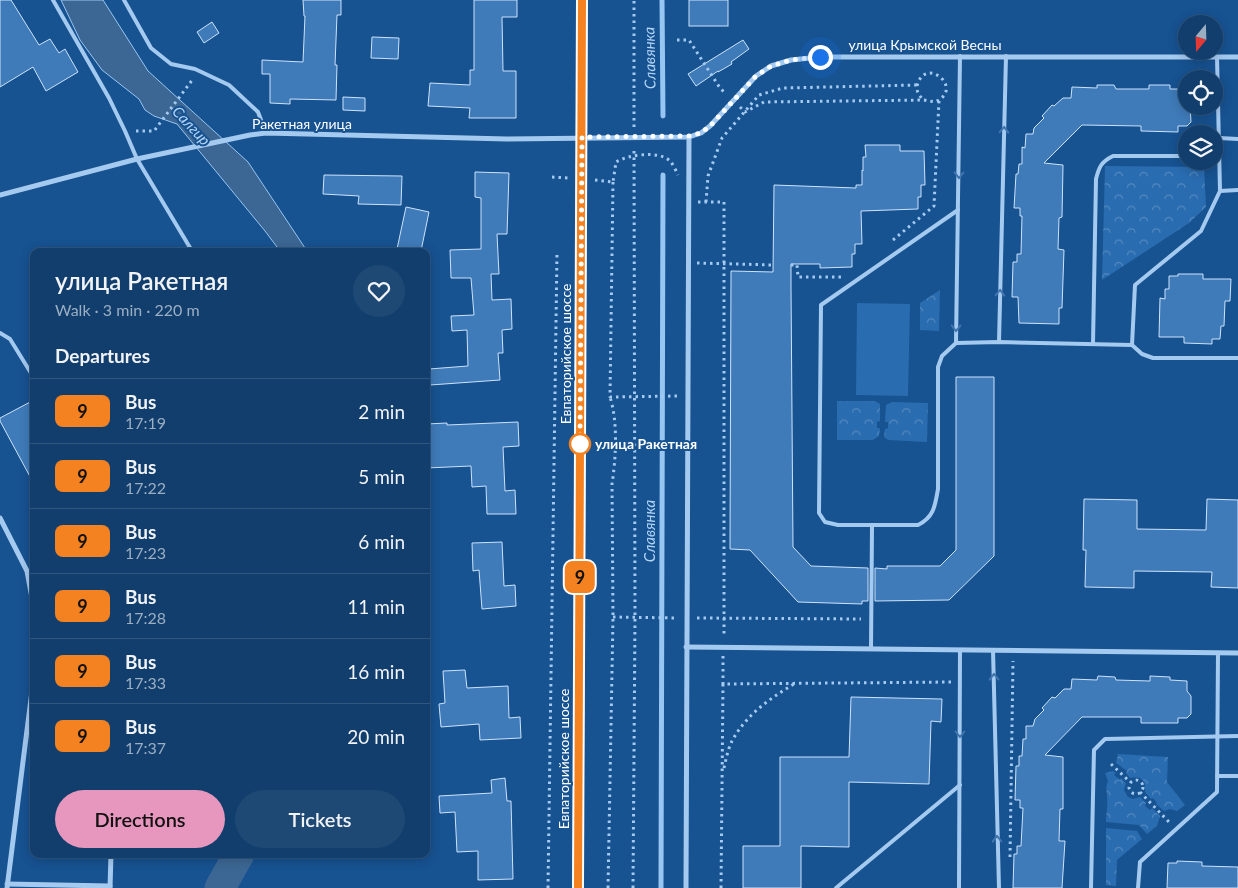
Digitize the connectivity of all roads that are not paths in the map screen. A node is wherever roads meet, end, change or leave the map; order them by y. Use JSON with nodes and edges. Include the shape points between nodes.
{"nodes":[{"id":1,"x":53,"y":0,"type":"edge"},
{"id":2,"x":124,"y":0,"type":"edge"},
{"id":3,"x":582,"y":0,"type":"edge"},
{"id":4,"x":960,"y":56,"type":"junction"},
{"id":5,"x":1006,"y":56,"type":"junction"},
{"id":6,"x":1178,"y":57,"type":"edge"},
{"id":7,"x":1223,"y":57,"type":"edge"},
{"id":8,"x":1238,"y":57,"type":"edge"},
{"id":9,"x":1218,"y":60,"type":"edge"},
{"id":10,"x":1219,"y":125,"type":"edge"},
{"id":11,"x":266,"y":133,"type":"junction"},
{"id":12,"x":689,"y":136,"type":"junction"},
{"id":13,"x":582,"y":137,"type":"junction"},
{"id":14,"x":1223,"y":138,"type":"edge"},
{"id":15,"x":1238,"y":139,"type":"edge"},
{"id":16,"x":1178,"y":156,"type":"edge"},
{"id":17,"x":137,"y":159,"type":"junction"},
{"id":18,"x":1219,"y":170,"type":"edge"},
{"id":19,"x":1238,"y":190,"type":"edge"},
{"id":20,"x":1220,"y":191,"type":"junction"},
{"id":21,"x":0,"y":195,"type":"edge"},
{"id":22,"x":958,"y":210,"type":"junction"},
{"id":23,"x":190,"y":248,"type":"edge"},
{"id":24,"x":0,"y":333,"type":"edge"},
{"id":25,"x":999,"y":342,"type":"junction"},
{"id":26,"x":956,"y":343,"type":"junction"},
{"id":27,"x":1093,"y":344,"type":"junction"},
{"id":28,"x":1132,"y":345,"type":"junction"},
{"id":29,"x":1238,"y":358,"type":"edge"},
{"id":30,"x":30,"y":372,"type":"edge"},
{"id":31,"x":0,"y":518,"type":"edge"},
{"id":32,"x":872,"y":526,"type":"junction"},
{"id":33,"x":30,"y":588,"type":"edge"},
{"id":34,"x":686,"y":648,"type":"junction"},
{"id":35,"x":872,"y":649,"type":"junction"},
{"id":36,"x":960,"y":650,"type":"junction"},
{"id":37,"x":993,"y":650,"type":"junction"},
{"id":38,"x":1218,"y":652,"type":"junction"},
{"id":39,"x":1238,"y":653,"type":"edge"},
{"id":40,"x":30,"y":707,"type":"edge"},
{"id":41,"x":1218,"y":736,"type":"junction"},
{"id":42,"x":1238,"y":736,"type":"edge"},
{"id":43,"x":1218,"y":776,"type":"junction"},
{"id":44,"x":1238,"y":776,"type":"edge"},
{"id":45,"x":960,"y":785,"type":"junction"},
{"id":46,"x":111,"y":858,"type":"edge"},
{"id":47,"x":7,"y":886,"type":"edge"},
{"id":48,"x":110,"y":887,"type":"edge"},
{"id":49,"x":578,"y":888,"type":"edge"},
{"id":50,"x":686,"y":888,"type":"edge"},
{"id":51,"x":836,"y":888,"type":"edge"},
{"id":52,"x":959,"y":888,"type":"edge"},
{"id":53,"x":998,"y":888,"type":"edge"},
{"id":54,"x":1091,"y":888,"type":"edge"},
{"id":55,"x":1138,"y":888,"type":"edge"}],
"edges":[{"from":1,"to":17,"type":"lane","via":[[109,98]]},
{"from":2,"to":11,"type":"lane","via":[[151,48],[171,64],[196,69],[229,85],[258,112]]},
{"from":3,"to":13,"type":"main road","name":"Евпаторийское шоссе"},
{"from":4,"to":5,"type":"street","name":"улица Крымской Весны"},
{"from":4,"to":12,"type":"street","name":"улица Крымской Весны","via":[[791,60],[771,66],[756,76],[710,126]]},
{"from":4,"to":22,"type":"lane","one_way":true},
{"from":5,"to":6,"type":"street","name":"улица Крымской Весны"},
{"from":25,"to":5,"type":"lane","one_way":true},
{"from":7,"to":8,"type":"street","name":"улица Крымской Весны"},
{"from":9,"to":10,"type":"lane"},
{"from":11,"to":13,"type":"street","name":"Ракетная улица"},
{"from":11,"to":17,"type":"street","name":"Ракетная улица"},
{"from":12,"to":13,"type":"street","name":"улица Крымской Весны"},
{"from":12,"to":34,"type":"street"},
{"from":13,"to":49,"type":"main road","name":"Евпаторийское шоссе"},
{"from":14,"to":15,"type":"lane"},
{"from":16,"to":27,"type":"lane","via":[[1113,156],[1100,166],[1096,179]]},
{"from":17,"to":21,"type":"street","name":"Ракетная улица"},
{"from":17,"to":23,"type":"lane"},
{"from":18,"to":20,"type":"lane"},
{"from":19,"to":20,"type":"lane"},
{"from":20,"to":28,"type":"lane","via":[[1201,231],[1135,285]]},
{"from":22,"to":26,"type":"lane","one_way":true},
{"from":22,"to":32,"type":"lane","via":[[821,305],[820,513],[825,522]]},
{"from":24,"to":30,"type":"lane","via":[[10,339]]},
{"from":25,"to":26,"type":"lane"},
{"from":25,"to":27,"type":"lane"},
{"from":26,"to":32,"type":"lane","via":[[942,356],[938,366],[938,489],[934,508],[928,520],[918,525]]},
{"from":27,"to":28,"type":"lane"},
{"from":28,"to":29,"type":"lane","via":[[1153,358]]},
{"from":31,"to":33,"type":"street","via":[[27,572]]},
{"from":32,"to":35,"type":"lane"},
{"from":34,"to":35,"type":"street"},
{"from":34,"to":50,"type":"street"},
{"from":35,"to":36,"type":"street"},
{"from":36,"to":37,"type":"street"},
{"from":36,"to":45,"type":"lane","one_way":true},
{"from":37,"to":38,"type":"street"},
{"from":53,"to":37,"type":"lane","one_way":true},
{"from":38,"to":39,"type":"street"},
{"from":38,"to":41,"type":"lane"},
{"from":40,"to":47,"type":"street"},
{"from":41,"to":42,"type":"lane"},
{"from":41,"to":43,"type":"lane"},
{"from":41,"to":54,"type":"lane","via":[[1105,738],[1094,750]]},
{"from":43,"to":44,"type":"lane"},
{"from":43,"to":55,"type":"lane","via":[[1217,792],[1140,862]]},
{"from":45,"to":51,"type":"lane"},
{"from":45,"to":52,"type":"lane"},
{"from":46,"to":48,"type":"street"},
{"from":47,"to":48,"type":"street"}]}
